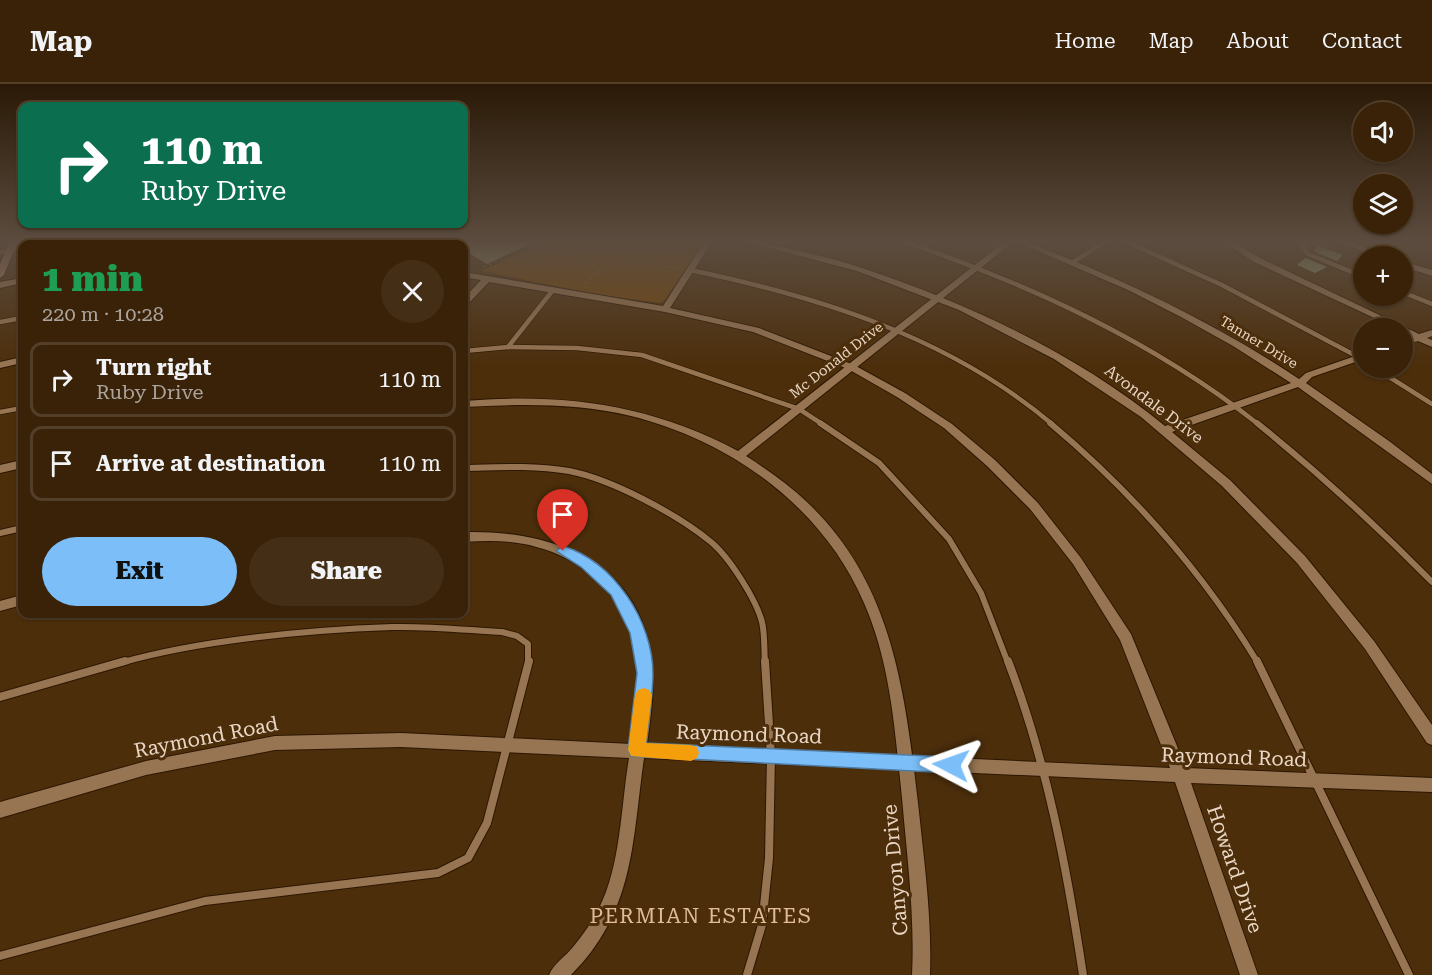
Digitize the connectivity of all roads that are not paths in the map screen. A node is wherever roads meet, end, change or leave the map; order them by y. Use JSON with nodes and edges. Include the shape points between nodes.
{"nodes":[{"id":1,"x":483,"y":284,"type":"edge"},
{"id":2,"x":514,"y":284,"type":"edge"},
{"id":3,"x":681,"y":284,"type":"edge"},
{"id":4,"x":752,"y":284,"type":"edge"},
{"id":5,"x":902,"y":284,"type":"edge"},
{"id":6,"x":956,"y":284,"type":"edge"},
{"id":7,"x":1019,"y":284,"type":"edge"},
{"id":8,"x":1119,"y":284,"type":"edge"},
{"id":9,"x":1219,"y":284,"type":"edge"},
{"id":10,"x":1307,"y":284,"type":"edge"},
{"id":11,"x":553,"y":290,"type":"junction"},
{"id":12,"x":1413,"y":296,"type":"edge"},
{"id":13,"x":939,"y":297,"type":"junction"},
{"id":14,"x":468,"y":299,"type":"edge"},
{"id":15,"x":1432,"y":304,"type":"edge"},
{"id":16,"x":665,"y":309,"type":"junction"},
{"id":17,"x":1379,"y":318,"type":"edge"},
{"id":18,"x":18,"y":319,"type":"edge"},
{"id":19,"x":0,"y":322,"type":"edge"},
{"id":20,"x":897,"y":330,"type":"junction"},
{"id":21,"x":1432,"y":333,"type":"edge"},
{"id":22,"x":1413,"y":334,"type":"edge"},
{"id":23,"x":1419,"y":337,"type":"junction"},
{"id":24,"x":1413,"y":339,"type":"edge"},
{"id":25,"x":1432,"y":344,"type":"edge"},
{"id":26,"x":508,"y":347,"type":"junction"},
{"id":27,"x":468,"y":351,"type":"edge"},
{"id":28,"x":1353,"y":353,"type":"edge"},
{"id":29,"x":18,"y":361,"type":"edge"},
{"id":30,"x":1353,"y":361,"type":"edge"},
{"id":31,"x":0,"y":365,"type":"edge"},
{"id":32,"x":851,"y":368,"type":"junction"},
{"id":33,"x":1391,"y":378,"type":"edge"},
{"id":34,"x":1300,"y":383,"type":"junction"},
{"id":35,"x":468,"y":404,"type":"edge"},
{"id":36,"x":1432,"y":404,"type":"edge"},
{"id":37,"x":1237,"y":405,"type":"junction"},
{"id":38,"x":18,"y":409,"type":"edge"},
{"id":39,"x":799,"y":409,"type":"junction"},
{"id":40,"x":0,"y":412,"type":"edge"},
{"id":41,"x":1166,"y":430,"type":"junction"},
{"id":42,"x":738,"y":456,"type":"junction"},
{"id":43,"x":18,"y":465,"type":"edge"},
{"id":44,"x":468,"y":468,"type":"edge"},
{"id":45,"x":0,"y":469,"type":"edge"},
{"id":46,"x":1432,"y":480,"type":"edge"},
{"id":47,"x":18,"y":529,"type":"edge"},
{"id":48,"x":0,"y":533,"type":"edge"},
{"id":49,"x":468,"y":537,"type":"edge"},
{"id":50,"x":1432,"y":582,"type":"edge"},
{"id":51,"x":18,"y":601,"type":"edge"},
{"id":52,"x":0,"y":606,"type":"edge"},
{"id":53,"x":0,"y":697,"type":"edge"},
{"id":54,"x":1432,"y":738,"type":"edge"},
{"id":55,"x":506,"y":746,"type":"junction"},
{"id":56,"x":637,"y":750,"type":"junction"},
{"id":57,"x":771,"y":756,"type":"junction"},
{"id":58,"x":906,"y":762,"type":"junction"},
{"id":59,"x":1041,"y":770,"type":"junction"},
{"id":60,"x":1181,"y":776,"type":"junction"},
{"id":61,"x":1317,"y":781,"type":"junction"},
{"id":62,"x":1432,"y":785,"type":"edge"},
{"id":63,"x":0,"y":810,"type":"edge"},
{"id":64,"x":0,"y":956,"type":"edge"},
{"id":65,"x":558,"y":975,"type":"edge"},
{"id":66,"x":747,"y":975,"type":"edge"},
{"id":67,"x":921,"y":975,"type":"edge"},
{"id":68,"x":1083,"y":975,"type":"edge"},
{"id":69,"x":1249,"y":975,"type":"edge"},
{"id":70,"x":1409,"y":975,"type":"edge"}],
"edges":[{"from":1,"to":14,"type":"street"},
{"from":2,"to":11,"type":"street","name":"Howard Drive"},
{"from":3,"to":16,"type":"street"},
{"from":4,"to":20,"type":"lane"},
{"from":5,"to":13,"type":"street","name":"Avondale Drive"},
{"from":6,"to":13,"type":"street","name":"Mc Donald Drive"},
{"from":7,"to":37,"type":"lane","via":[[1114,329]]},
{"from":8,"to":34,"type":"street","name":"Tanner Drive","via":[[1196,320]]},
{"from":9,"to":28,"type":"lane"},
{"from":10,"to":17,"type":"street"},
{"from":11,"to":16,"type":"street","name":"Howard Drive"},
{"from":11,"to":26,"type":"lane"},
{"from":12,"to":15,"type":"lane"},
{"from":13,"to":20,"type":"street","name":"Mc Donald Drive"},
{"from":13,"to":41,"type":"street","name":"Avondale Drive","via":[[1053,353]]},
{"from":16,"to":32,"type":"street","name":"Howard Drive","via":[[756,330]]},
{"from":18,"to":19,"type":"lane"},
{"from":20,"to":32,"type":"street","name":"Mc Donald Drive"},
{"from":20,"to":61,"type":"lane","via":[[1000,386],[1066,433],[1118,480],[1164,530],[1257,660]]},
{"from":21,"to":23,"type":"street"},
{"from":22,"to":23,"type":"street"},
{"from":23,"to":24,"type":"street"},
{"from":23,"to":25,"type":"street"},
{"from":26,"to":27,"type":"lane"},
{"from":26,"to":39,"type":"lane","via":[[578,348],[642,355]]},
{"from":29,"to":31,"type":"street"},
{"from":30,"to":34,"type":"street","via":[[1309,375]]},
{"from":32,"to":39,"type":"street","name":"Mc Donald Drive"},
{"from":32,"to":60,"type":"street","name":"Howard Drive","via":[[901,394],[948,426],[1034,506],[1077,561],[1126,638]]},
{"from":33,"to":36,"type":"lane"},
{"from":34,"to":37,"type":"street"},
{"from":34,"to":46,"type":"street","name":"Tanner Drive"},
{"from":35,"to":42,"type":"street","name":"Canyon Drive","via":[[579,404],[631,413],[698,436]]},
{"from":37,"to":41,"type":"street"},
{"from":37,"to":50,"type":"lane","via":[[1363,511]]},
{"from":38,"to":40,"type":"lane"},
{"from":39,"to":42,"type":"street","name":"Mc Donald Drive"},
{"from":39,"to":59,"type":"lane","via":[[879,464],[950,539],[981,593],[1025,705]]},
{"from":41,"to":54,"type":"street","name":"Avondale Drive","via":[[1235,490],[1316,576],[1386,668]]},
{"from":42,"to":58,"type":"street","name":"Canyon Drive","via":[[799,502],[853,567],[871,603],[887,653]]},
{"from":43,"to":45,"type":"street"},
{"from":44,"to":57,"type":"lane","via":[[524,466],[603,480],[644,499],[711,542],[737,572],[762,622]]},
{"from":47,"to":48,"type":"lane"},
{"from":49,"to":56,"type":"street","via":[[506,536],[556,548],[586,563],[617,591],[629,611],[644,654]]},
{"from":51,"to":52,"type":"street"},
{"from":53,"to":55,"type":"lane","via":[[130,660],[234,642],[394,627],[502,632],[528,644],[530,657]]},
{"from":55,"to":56,"type":"street","name":"Raymond Road"},
{"from":55,"to":63,"type":"street","name":"Raymond Road","via":[[401,740],[275,743],[146,768]]},
{"from":55,"to":64,"type":"lane","via":[[487,823],[468,858],[438,873],[206,901]]},
{"from":56,"to":57,"type":"street","name":"Raymond Road"},
{"from":56,"to":65,"type":"street","via":[[620,880],[594,938]]},
{"from":57,"to":58,"type":"street","name":"Raymond Road"},
{"from":57,"to":66,"type":"lane","via":[[770,858],[762,925]]},
{"from":58,"to":59,"type":"street","name":"Raymond Road"},
{"from":58,"to":67,"type":"street","name":"Canyon Drive","via":[[924,938]]},
{"from":59,"to":60,"type":"street","name":"Raymond Road"},
{"from":59,"to":68,"type":"lane","via":[[1066,863]]},
{"from":60,"to":61,"type":"street","name":"Raymond Road"},
{"from":60,"to":69,"type":"street","name":"Howard Drive"},
{"from":61,"to":62,"type":"street","name":"Raymond Road"},
{"from":61,"to":70,"type":"lane"}]}
